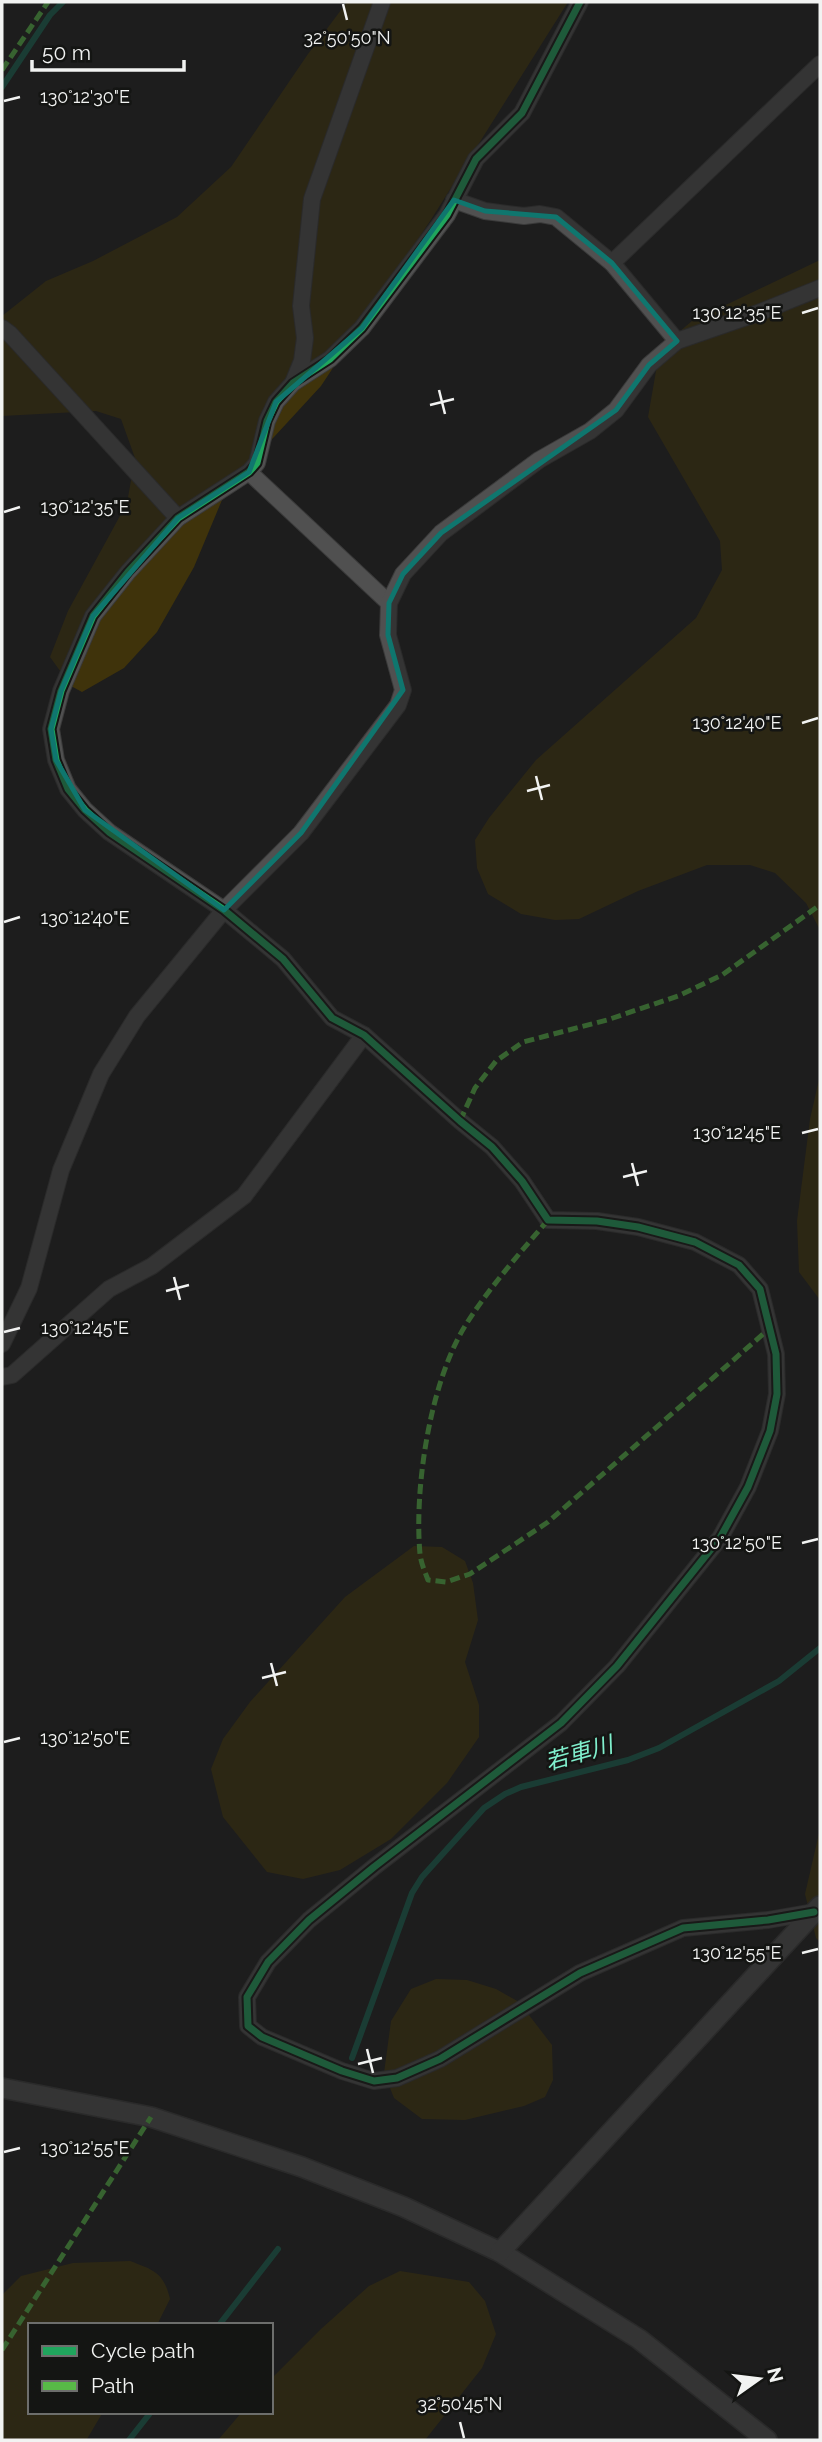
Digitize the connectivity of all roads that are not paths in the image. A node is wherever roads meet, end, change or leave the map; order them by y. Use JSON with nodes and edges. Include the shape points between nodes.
{"nodes":[{"id":1,"x":382,"y":2,"type":"edge"},
{"id":2,"x":580,"y":2,"type":"edge"},
{"id":3,"x":820,"y":64,"type":"edge"},
{"id":4,"x":454,"y":200,"type":"junction"},
{"id":5,"x":612,"y":263,"type":"junction"},
{"id":6,"x":820,"y":288,"type":"edge"},
{"id":7,"x":2,"y":328,"type":"edge"},
{"id":8,"x":677,"y":341,"type":"junction"},
{"id":9,"x":293,"y":383,"type":"junction"},
{"id":10,"x":249,"y":472,"type":"junction"},
{"id":11,"x":178,"y":518,"type":"junction"},
{"id":12,"x":389,"y":603,"type":"junction"},
{"id":13,"x":224,"y":910,"type":"junction"},
{"id":14,"x":364,"y":1035,"type":"junction"},
{"id":15,"x":2,"y":1343,"type":"edge"},
{"id":16,"x":2,"y":1377,"type":"edge"},
{"id":17,"x":817,"y":1909,"type":"edge"},
{"id":18,"x":2,"y":2088,"type":"edge"},
{"id":19,"x":500,"y":2252,"type":"junction"},
{"id":20,"x":767,"y":2440,"type":"edge"}],
"edges":[{"from":1,"to":9,"type":"street","via":[[312,199],[301,306],[305,338]]},
{"from":2,"to":4,"type":"street","via":[[522,113],[476,159]]},
{"from":3,"to":5,"type":"street"},
{"from":4,"to":5,"type":"street","via":[[485,211],[556,217]]},
{"from":4,"to":9,"type":"street","via":[[362,328],[330,359]]},
{"from":5,"to":8,"type":"street"},
{"from":6,"to":8,"type":"street"},
{"from":7,"to":11,"type":"street"},
{"from":8,"to":12,"type":"street","via":[[649,365],[616,410],[440,533],[403,574]]},
{"from":9,"to":10,"type":"street","via":[[276,402],[257,463]]},
{"from":10,"to":11,"type":"street"},
{"from":10,"to":12,"type":"street"},
{"from":11,"to":13,"type":"street","via":[[93,616],[61,691],[51,729],[56,760],[68,789],[85,810],[109,832]]},
{"from":12,"to":13,"type":"street","via":[[388,635],[403,690],[398,705],[301,833]]},
{"from":13,"to":14,"type":"street","via":[[283,959],[332,1017]]},
{"from":13,"to":15,"type":"street","via":[[137,1016],[101,1074],[61,1170],[29,1288]]},
{"from":14,"to":16,"type":"street","via":[[244,1196],[152,1266],[109,1289],[12,1375]]},
{"from":14,"to":17,"type":"street","via":[[492,1147],[548,1220],[638,1227],[695,1242],[738,1265],[760,1289],[776,1354],[777,1394],[770,1431],[748,1487],[720,1538],[617,1666],[561,1723],[309,1920],[268,1962],[247,1997],[248,2026],[262,2037],[342,2071],[374,2081],[397,2078],[440,2059],[580,1973],[683,1928],[768,1920]]},
{"from":17,"to":19,"type":"street"},
{"from":18,"to":19,"type":"street","via":[[151,2117],[302,2167]]},
{"from":19,"to":20,"type":"street","via":[[639,2339]]}]}
